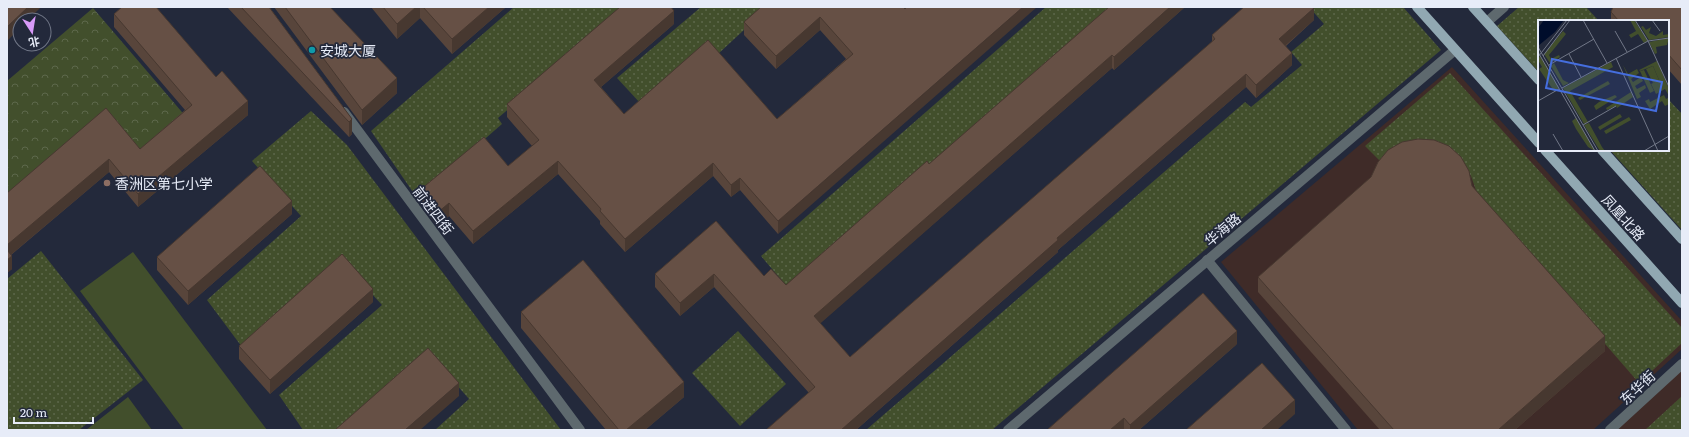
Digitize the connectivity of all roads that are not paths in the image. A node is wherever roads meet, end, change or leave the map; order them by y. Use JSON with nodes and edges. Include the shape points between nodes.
{"nodes":[{"id":1,"x":1417,"y":7,"type":"edge"},
{"id":2,"x":1473,"y":7,"type":"edge"},
{"id":3,"x":1504,"y":7,"type":"edge"},
{"id":4,"x":1487,"y":22,"type":"junction"},
{"id":5,"x":1455,"y":50,"type":"junction"},
{"id":6,"x":1538,"y":79,"type":"edge"},
{"id":7,"x":337,"y":103,"type":"edge"},
{"id":8,"x":1538,"y":142,"type":"edge"},
{"id":9,"x":1546,"y":151,"type":"edge"},
{"id":10,"x":1603,"y":151,"type":"edge"},
{"id":11,"x":1682,"y":239,"type":"edge"},
{"id":12,"x":1206,"y":260,"type":"junction"},
{"id":13,"x":1682,"y":303,"type":"edge"},
{"id":14,"x":1682,"y":364,"type":"edge"},
{"id":15,"x":580,"y":430,"type":"edge"},
{"id":16,"x":1008,"y":430,"type":"edge"},
{"id":17,"x":1346,"y":430,"type":"edge"},
{"id":18,"x":1610,"y":430,"type":"edge"}],
"edges":[{"from":1,"to":5,"type":"main road"},
{"from":2,"to":4,"type":"main road"},
{"from":3,"to":4,"type":"street"},
{"from":4,"to":6,"type":"main road"},
{"from":5,"to":8,"type":"main road"},
{"from":5,"to":12,"type":"street","name":"华海路"},
{"from":7,"to":15,"type":"street","name":"前进四街"},
{"from":9,"to":13,"type":"main road","name":"凤凰北路"},
{"from":10,"to":11,"type":"main road","name":"凤凰北路"},
{"from":12,"to":16,"type":"street","name":"华海路"},
{"from":12,"to":17,"type":"street"},
{"from":14,"to":18,"type":"street","name":"东华街"}]}
